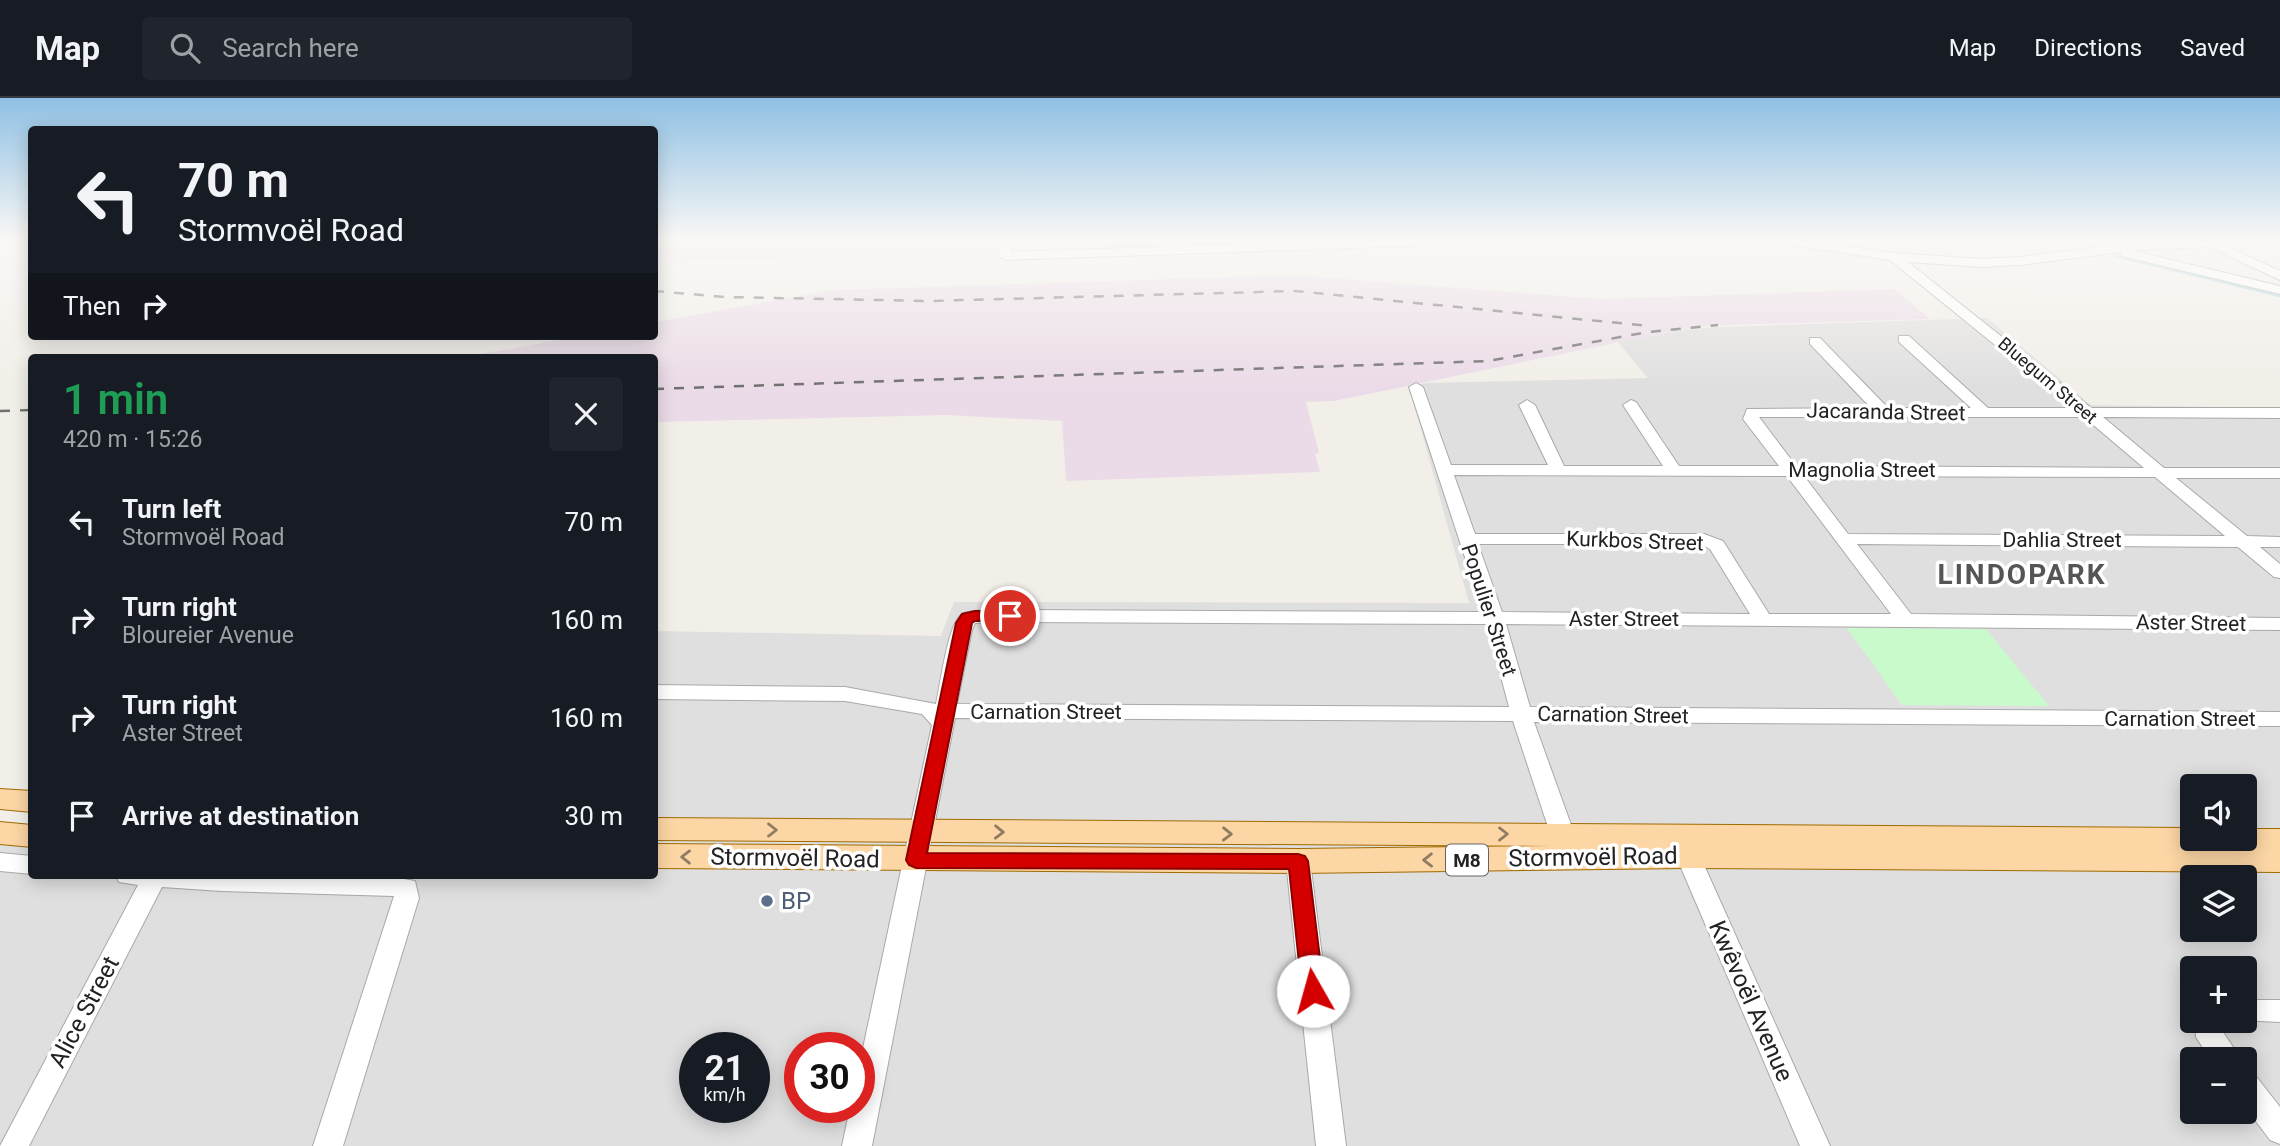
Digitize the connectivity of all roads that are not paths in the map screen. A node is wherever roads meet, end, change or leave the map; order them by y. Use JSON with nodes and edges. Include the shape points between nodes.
{"nodes":[{"id":1,"x":1935,"y":290,"type":"edge"},
{"id":2,"x":1904,"y":339,"type":"dead end"},
{"id":3,"x":1815,"y":341,"type":"dead end"},
{"id":4,"x":1416,"y":387,"type":"dead end"},
{"id":5,"x":1527,"y":405,"type":"dead end"},
{"id":6,"x":1631,"y":405,"type":"dead end"},
{"id":7,"x":1884,"y":412,"type":"junction"},
{"id":8,"x":1985,"y":413,"type":"junction"},
{"id":9,"x":2088,"y":413,"type":"junction"},
{"id":10,"x":2280,"y":413,"type":"edge"},
{"id":11,"x":1558,"y":469,"type":"junction"},
{"id":12,"x":1788,"y":469,"type":"junction"},
{"id":13,"x":1443,"y":470,"type":"junction"},
{"id":14,"x":1674,"y":470,"type":"junction"},
{"id":15,"x":2160,"y":472,"type":"junction"},
{"id":16,"x":2280,"y":473,"type":"edge"},
{"id":17,"x":1467,"y":539,"type":"junction"},
{"id":18,"x":1845,"y":539,"type":"junction"},
{"id":19,"x":2241,"y":541,"type":"junction"},
{"id":20,"x":2280,"y":542,"type":"edge"},
{"id":21,"x":2280,"y":573,"type":"edge"},
{"id":22,"x":1762,"y":618,"type":"junction"},
{"id":23,"x":1905,"y":619,"type":"junction"},
{"id":24,"x":1495,"y":620,"type":"junction"},
{"id":25,"x":2280,"y":624,"type":"edge"},
{"id":26,"x":658,"y":692,"type":"edge"},
{"id":27,"x":1521,"y":714,"type":"junction"},
{"id":28,"x":944,"y":717,"type":"junction"},
{"id":29,"x":2280,"y":719,"type":"edge"},
{"id":30,"x":0,"y":799,"type":"edge"},
{"id":31,"x":28,"y":802,"type":"edge"},
{"id":32,"x":658,"y":829,"type":"edge"},
{"id":33,"x":0,"y":833,"type":"edge"},
{"id":34,"x":1562,"y":833,"type":"junction"},
{"id":35,"x":28,"y":836,"type":"edge"},
{"id":36,"x":2280,"y":840,"type":"edge"},
{"id":37,"x":919,"y":846,"type":"junction"},
{"id":38,"x":658,"y":856,"type":"edge"},
{"id":39,"x":1688,"y":856,"type":"junction"},
{"id":40,"x":2280,"y":860,"type":"edge"},
{"id":41,"x":1298,"y":861,"type":"junction"},
{"id":42,"x":0,"y":862,"type":"edge"},
{"id":43,"x":28,"y":865,"type":"edge"},
{"id":44,"x":140,"y":879,"type":"edge"},
{"id":45,"x":186,"y":879,"type":"edge"},
{"id":46,"x":2257,"y":1011,"type":"edge"},
{"id":47,"x":2280,"y":1011,"type":"edge"},
{"id":48,"x":2257,"y":1100,"type":"edge"},
{"id":49,"x":2280,"y":1130,"type":"edge"},
{"id":50,"x":14,"y":1146,"type":"edge"},
{"id":51,"x":328,"y":1146,"type":"edge"},
{"id":52,"x":857,"y":1146,"type":"edge"},
{"id":53,"x":1331,"y":1146,"type":"edge"},
{"id":54,"x":1815,"y":1146,"type":"edge"}],
"edges":[{"from":1,"to":9,"type":"street","name":"Bluegum Street"},
{"from":2,"to":8,"type":"street"},
{"from":3,"to":7,"type":"street"},
{"from":4,"to":13,"type":"street","name":"Populier Street"},
{"from":5,"to":11,"type":"street"},
{"from":6,"to":14,"type":"street"},
{"from":7,"to":8,"type":"street","name":"Jacaranda Street"},
{"from":7,"to":12,"type":"street","name":"Jacaranda Street","via":[[1752,412],[1751,419]]},
{"from":8,"to":9,"type":"street","name":"Jacaranda Street"},
{"from":9,"to":10,"type":"street","name":"Jacaranda Street"},
{"from":9,"to":15,"type":"street","name":"Bluegum Street"},
{"from":11,"to":13,"type":"street","name":"Magnolia Street"},
{"from":11,"to":14,"type":"street","name":"Magnolia Street"},
{"from":12,"to":14,"type":"street","name":"Magnolia Street"},
{"from":12,"to":15,"type":"street","name":"Magnolia Street"},
{"from":12,"to":18,"type":"street","name":"Jacaranda Street"},
{"from":13,"to":17,"type":"street","name":"Populier Street"},
{"from":15,"to":16,"type":"street","name":"Magnolia Street"},
{"from":15,"to":19,"type":"street","name":"Bluegum Street"},
{"from":17,"to":22,"type":"street","name":"Kurkbos Street","via":[[1704,539],[1717,545]]},
{"from":17,"to":24,"type":"street","name":"Populier Street"},
{"from":18,"to":19,"type":"street","name":"Dahlia Street"},
{"from":18,"to":23,"type":"street","name":"Jacaranda Street"},
{"from":19,"to":20,"type":"street","name":"Dahlia Street"},
{"from":19,"to":21,"type":"street","name":"Bluegum Street"},
{"from":22,"to":23,"type":"street","name":"Aster Street"},
{"from":22,"to":24,"type":"street","name":"Aster Street"},
{"from":23,"to":25,"type":"street","name":"Aster Street"},
{"from":24,"to":27,"type":"street","name":"Populier Street"},
{"from":24,"to":28,"type":"street","name":"Aster Street","via":[[968,618]]},
{"from":26,"to":28,"type":"street","via":[[845,694],[928,708]]},
{"from":27,"to":28,"type":"street","name":"Carnation Street"},
{"from":27,"to":29,"type":"street","name":"Carnation Street"},
{"from":27,"to":34,"type":"street","name":"Populier Street"},
{"from":28,"to":37,"type":"street"},
{"from":30,"to":31,"type":"main road"},
{"from":32,"to":37,"type":"main road","name":"Stormvoël Road","number":"M8","one_way":true},
{"from":33,"to":35,"type":"main road"},
{"from":34,"to":36,"type":"main road","name":"Stormvoël Road","number":"M8"},
{"from":37,"to":34,"type":"main road","name":"Stormvoël Road","number":"M8","one_way":true},
{"from":37,"to":38,"type":"main road","name":"Stormvoël Road","number":"M8","one_way":true},
{"from":37,"to":41,"type":"main road","name":"Stormvoël Road","number":"M8"},
{"from":37,"to":52,"type":"street"},
{"from":39,"to":40,"type":"main road","name":"Stormvoël Road","number":"M8"},
{"from":39,"to":41,"type":"main road","name":"Stormvoël Road","number":"M8","one_way":true},
{"from":39,"to":54,"type":"street","name":"Kwêvoël Avenue"},
{"from":41,"to":53,"type":"street"},
{"from":42,"to":43,"type":"street"},
{"from":44,"to":50,"type":"street","name":"Alice Street"},
{"from":45,"to":51,"type":"street","via":[[406,888],[407,898]]},
{"from":46,"to":47,"type":"street"},
{"from":48,"to":49,"type":"street"}]}
